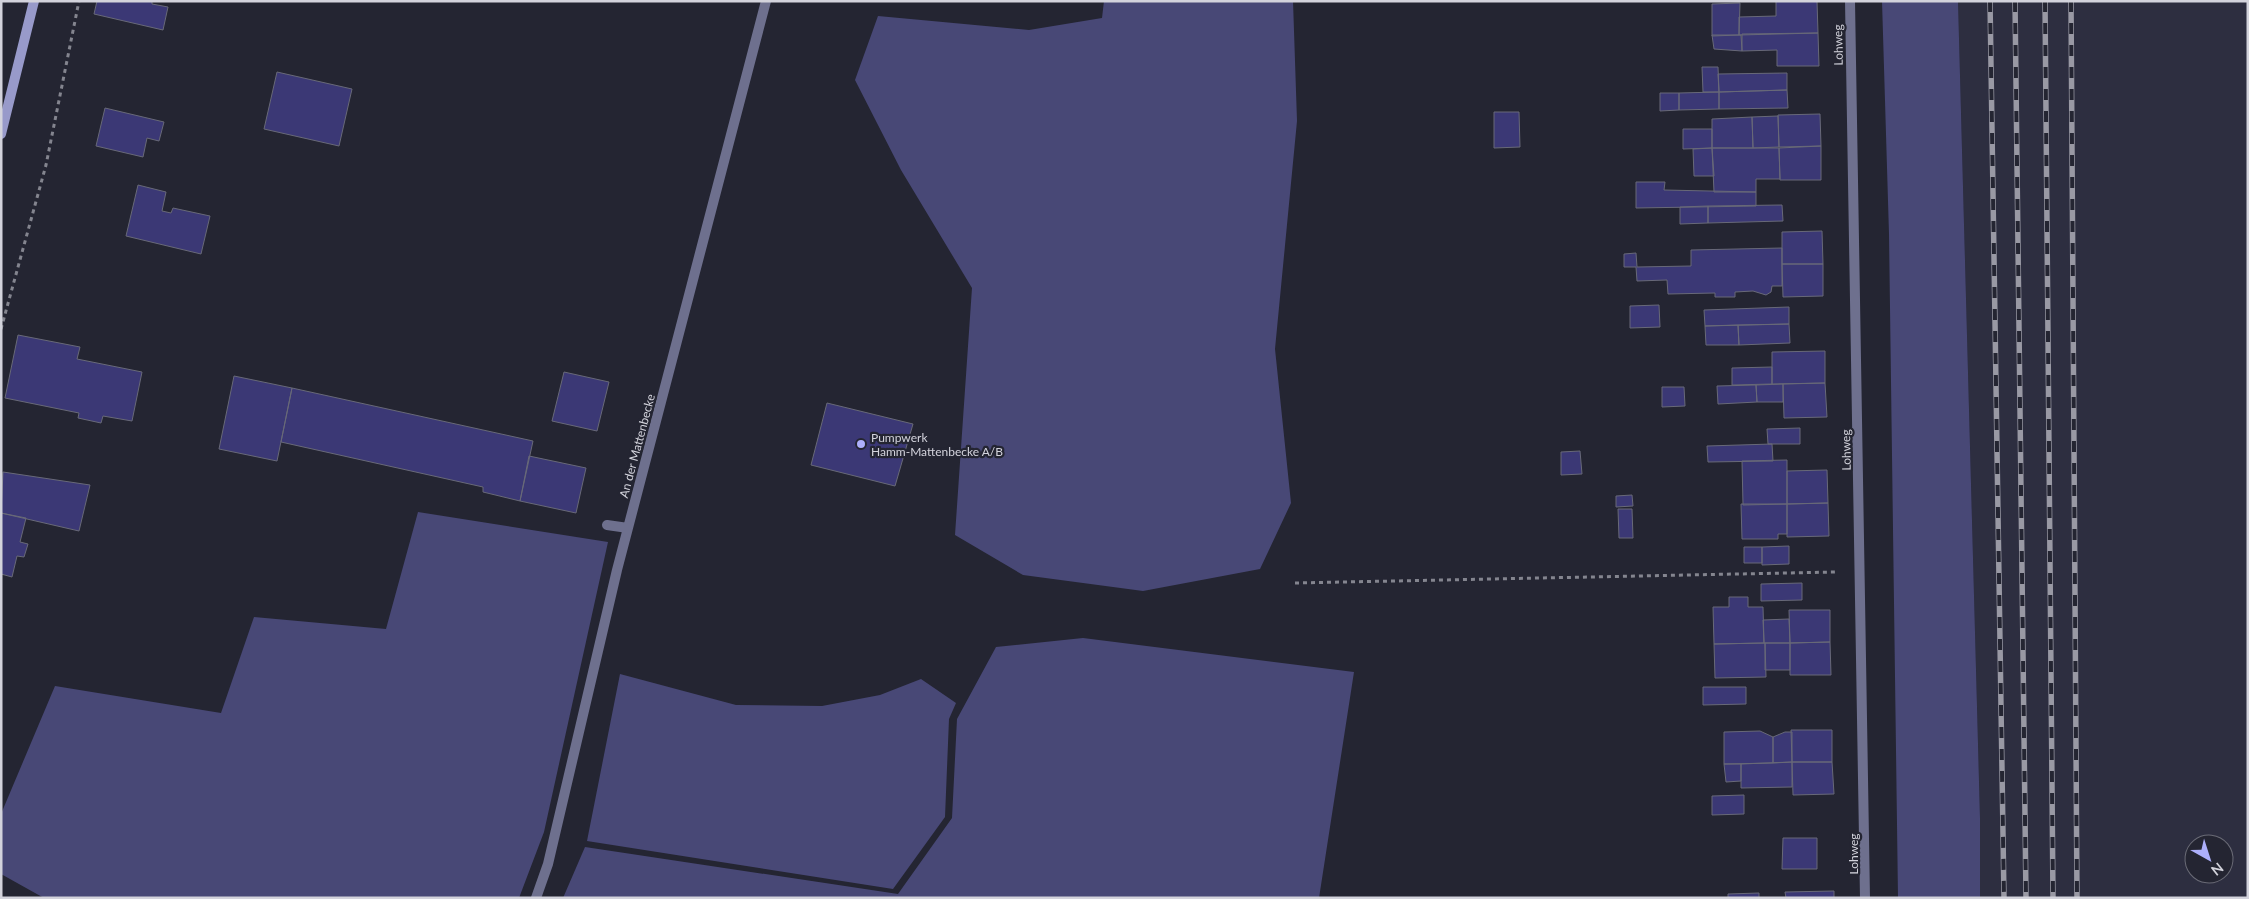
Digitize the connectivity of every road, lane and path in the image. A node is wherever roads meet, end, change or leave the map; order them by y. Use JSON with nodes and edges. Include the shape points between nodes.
{"nodes":[{"id":1,"x":34,"y":1,"type":"edge"},
{"id":2,"x":78,"y":1,"type":"edge"},
{"id":3,"x":766,"y":1,"type":"edge"},
{"id":4,"x":1850,"y":1,"type":"edge"},
{"id":5,"x":1,"y":134,"type":"edge"},
{"id":6,"x":1,"y":329,"type":"edge"},
{"id":7,"x":607,"y":525,"type":"dead end"},
{"id":8,"x":628,"y":528,"type":"junction"},
{"id":9,"x":1861,"y":572,"type":"junction"},
{"id":10,"x":1295,"y":583,"type":"dead end"},
{"id":11,"x":536,"y":898,"type":"edge"},
{"id":12,"x":1866,"y":898,"type":"edge"}],
"edges":[{"from":1,"to":5,"type":"main road"},
{"from":2,"to":6,"type":"path","via":[[46,165]]},
{"from":3,"to":8,"type":"street","name":"An der Mattenbecke"},
{"from":4,"to":9,"type":"street","name":"Lohweg"},
{"from":7,"to":8,"type":"street"},
{"from":8,"to":11,"type":"street","name":"An der Mattenbecke","via":[[555,836]]},
{"from":9,"to":10,"type":"path"},
{"from":9,"to":12,"type":"street","name":"Lohweg"}]}
